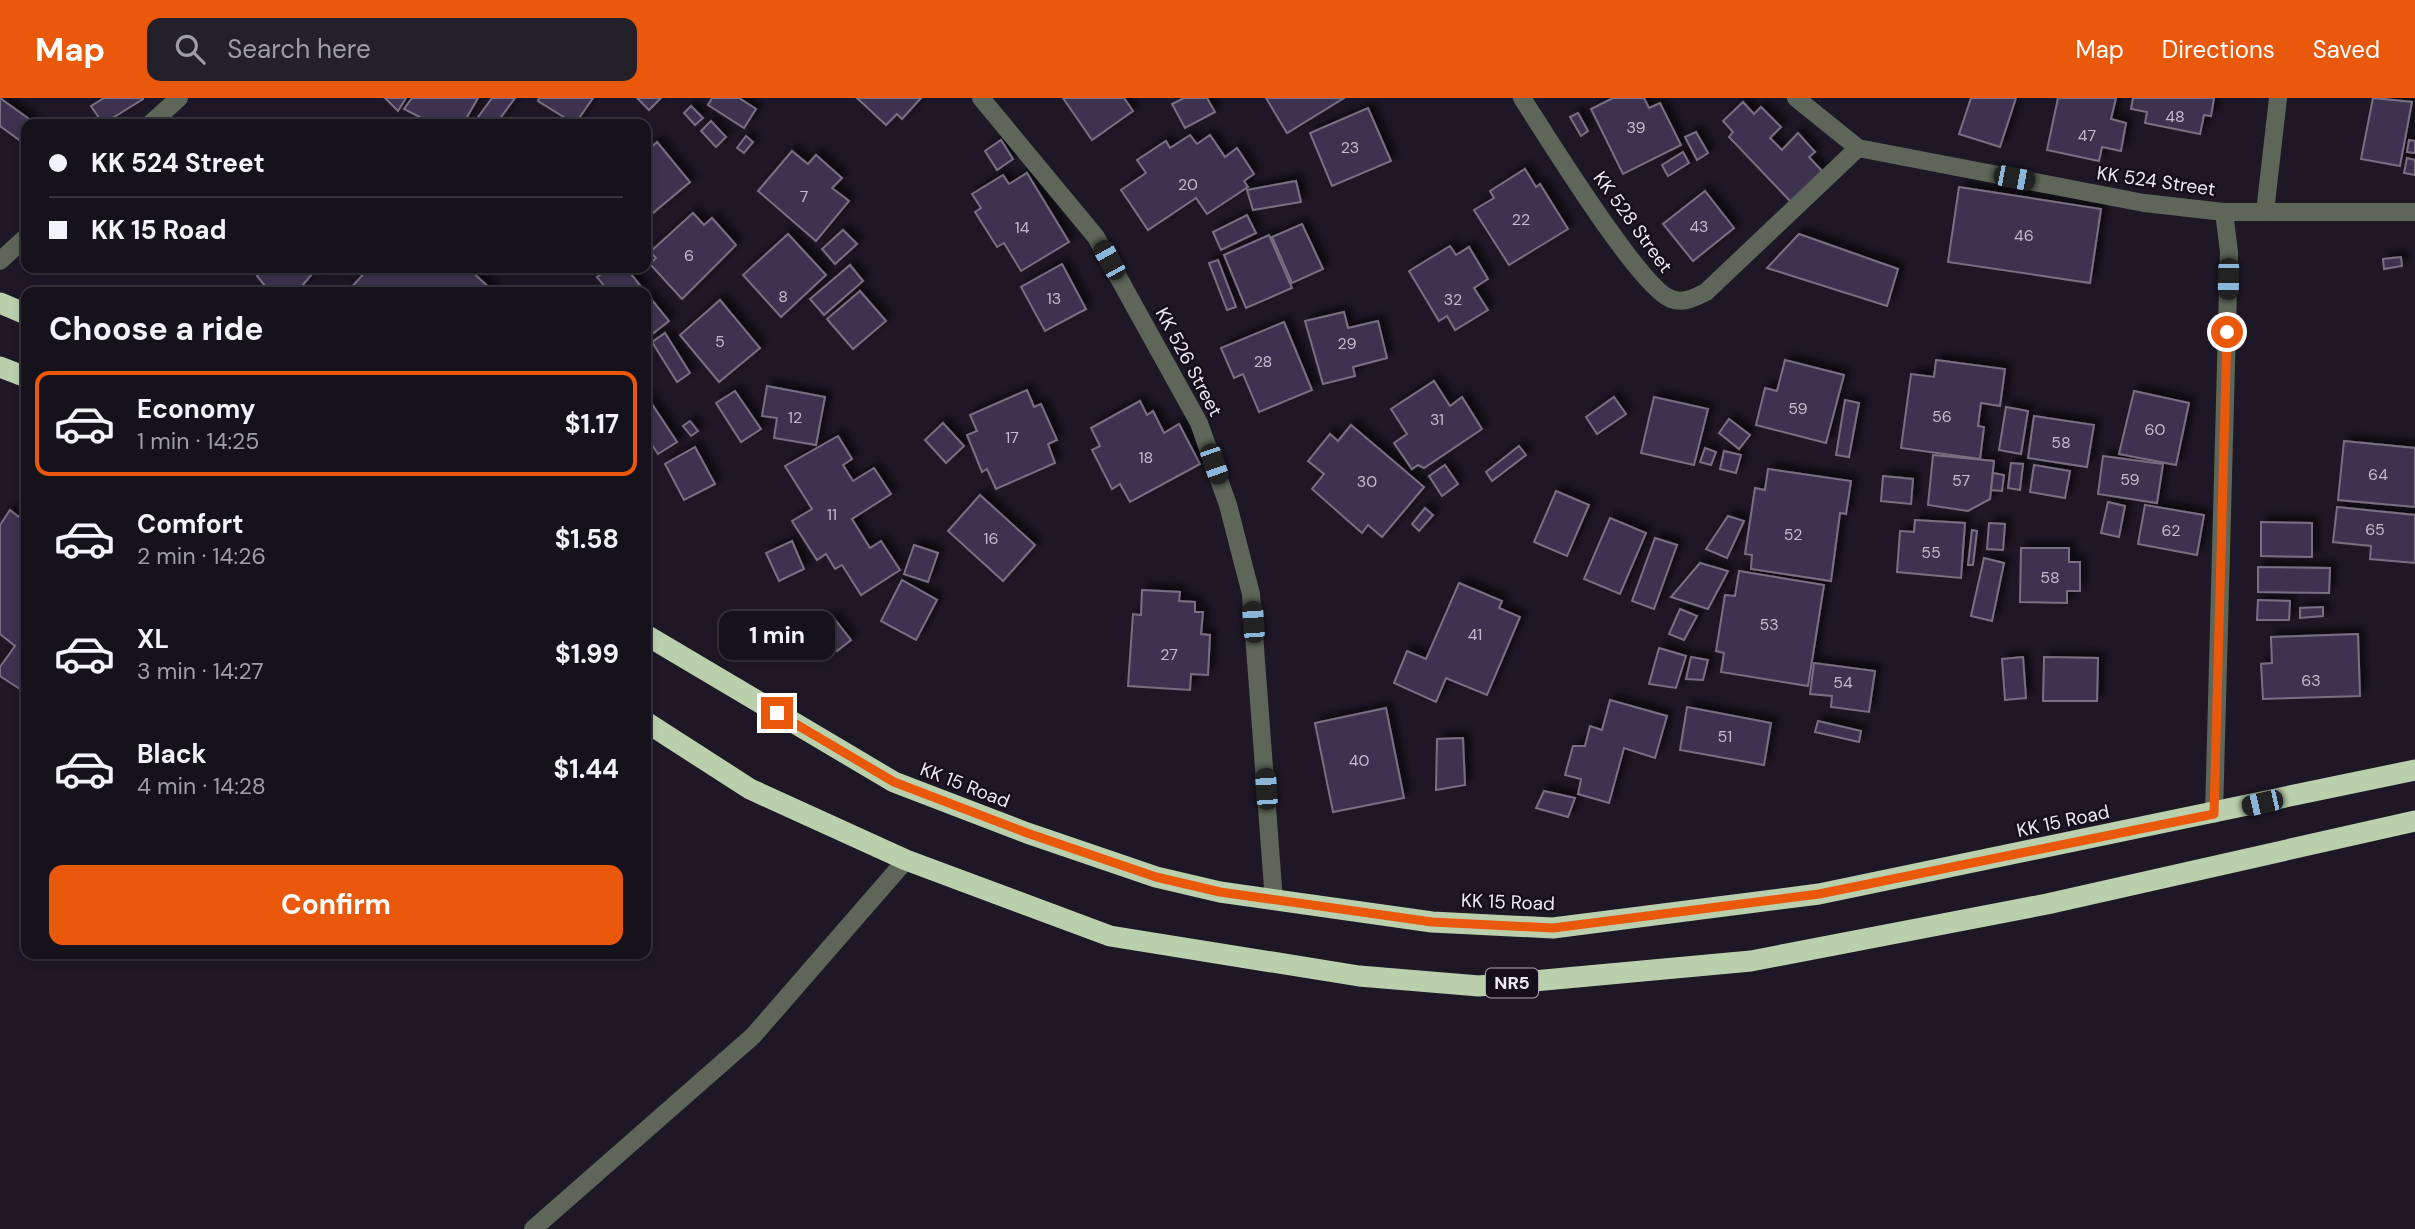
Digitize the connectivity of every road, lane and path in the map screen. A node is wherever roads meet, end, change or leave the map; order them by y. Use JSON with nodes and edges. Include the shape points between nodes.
{"nodes":[{"id":1,"x":179,"y":98,"type":"edge"},
{"id":2,"x":981,"y":98,"type":"edge"},
{"id":3,"x":1522,"y":98,"type":"edge"},
{"id":4,"x":1796,"y":98,"type":"edge"},
{"id":5,"x":2278,"y":98,"type":"edge"},
{"id":6,"x":156,"y":119,"type":"edge"},
{"id":7,"x":1858,"y":148,"type":"junction"},
{"id":8,"x":2224,"y":212,"type":"junction"},
{"id":9,"x":2265,"y":212,"type":"junction"},
{"id":10,"x":2415,"y":212,"type":"edge"},
{"id":11,"x":21,"y":242,"type":"edge"},
{"id":12,"x":0,"y":261,"type":"edge"},
{"id":13,"x":0,"y":303,"type":"edge"},
{"id":14,"x":21,"y":312,"type":"edge"},
{"id":15,"x":0,"y":367,"type":"edge"},
{"id":16,"x":21,"y":375,"type":"edge"},
{"id":17,"x":651,"y":638,"type":"edge"},
{"id":18,"x":651,"y":725,"type":"edge"},
{"id":19,"x":2415,"y":770,"type":"edge"},
{"id":20,"x":2214,"y":814,"type":"junction"},
{"id":21,"x":2415,"y":821,"type":"edge"},
{"id":22,"x":906,"y":860,"type":"junction"},
{"id":23,"x":1274,"y":901,"type":"junction"},
{"id":24,"x":533,"y":1229,"type":"edge"}],
"edges":[{"from":1,"to":6,"type":"street"},
{"from":2,"to":23,"type":"street","name":"KK 526 Street","via":[[1096,237],[1199,423],[1228,505],[1251,594]]},
{"from":3,"to":7,"type":"street","name":"KK 528 Street","via":[[1619,242],[1656,290],[1673,300],[1691,300],[1706,292]]},
{"from":4,"to":7,"type":"street","name":"KK 524 Street"},
{"from":5,"to":9,"type":"street"},
{"from":7,"to":8,"type":"street","name":"KK 524 Street","via":[[2144,203]]},
{"from":8,"to":9,"type":"street"},
{"from":8,"to":20,"type":"street","name":"KK 524 Street","via":[[2229,252]]},
{"from":9,"to":10,"type":"street"},
{"from":11,"to":12,"type":"street"},
{"from":13,"to":14,"type":"highway"},
{"from":15,"to":16,"type":"highway"},
{"from":17,"to":23,"type":"highway","name":"KK 15 Road","via":[[894,782],[1156,877]]},
{"from":18,"to":22,"type":"highway","number":"NR5","via":[[750,789]]},
{"from":19,"to":20,"type":"highway","name":"KK 15 Road"},
{"from":20,"to":23,"type":"highway","name":"KK 15 Road","via":[[1819,894],[1553,928],[1432,922]]},
{"from":21,"to":22,"type":"highway","number":"NR5","via":[[2048,904],[1751,961],[1479,986],[1359,976],[1110,936]]},
{"from":22,"to":24,"type":"street","via":[[753,1036]]}]}
